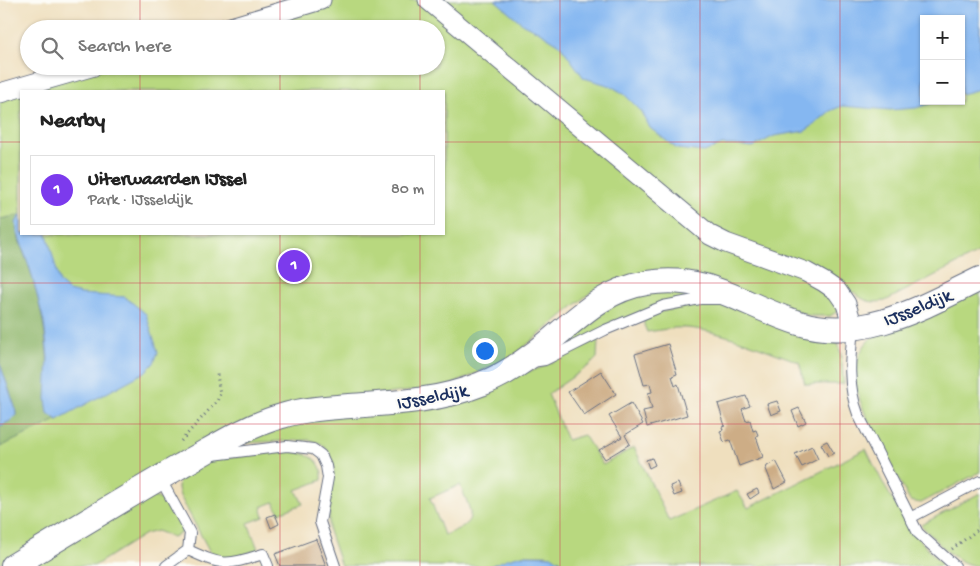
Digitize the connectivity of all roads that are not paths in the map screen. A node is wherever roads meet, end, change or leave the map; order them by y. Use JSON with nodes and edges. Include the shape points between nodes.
{"nodes":[{"id":1,"x":321,"y":0,"type":"edge"},
{"id":2,"x":428,"y":0,"type":"edge"},
{"id":3,"x":254,"y":20,"type":"edge"},
{"id":4,"x":63,"y":75,"type":"edge"},
{"id":5,"x":0,"y":93,"type":"edge"},
{"id":6,"x":980,"y":279,"type":"edge"},
{"id":7,"x":738,"y":298,"type":"junction"},
{"id":8,"x":853,"y":327,"type":"junction"},
{"id":9,"x":521,"y":363,"type":"junction"},
{"id":10,"x":187,"y":451,"type":"junction"},
{"id":11,"x":160,"y":478,"type":"junction"},
{"id":12,"x":980,"y":481,"type":"edge"},
{"id":13,"x":910,"y":518,"type":"junction"},
{"id":14,"x":188,"y":550,"type":"junction"},
{"id":15,"x":13,"y":566,"type":"edge"},
{"id":16,"x":166,"y":566,"type":"edge"},
{"id":17,"x":268,"y":566,"type":"edge"},
{"id":18,"x":335,"y":566,"type":"edge"},
{"id":19,"x":954,"y":566,"type":"edge"}],
"edges":[{"from":1,"to":3,"type":"street"},
{"from":2,"to":8,"type":"street","via":[[710,235],[806,272],[837,291],[846,304]]},
{"from":4,"to":5,"type":"street"},
{"from":6,"to":8,"type":"street","name":"IJsseldijk","via":[[898,318]]},
{"from":7,"to":8,"type":"street","name":"IJsseldijk","via":[[798,323],[817,327]]},
{"from":7,"to":9,"type":"lane","via":[[700,299],[663,306],[545,360]]},
{"from":7,"to":9,"type":"street","name":"IJsseldijk","via":[[713,287],[668,280],[620,290],[586,310]]},
{"from":8,"to":13,"type":"lane","via":[[849,378],[858,414]]},
{"from":9,"to":10,"type":"street","name":"IJsseldijk","via":[[484,383],[440,397],[304,410],[259,423]]},
{"from":10,"to":11,"type":"street","name":"IJsseldijk"},
{"from":10,"to":18,"type":"lane","via":[[287,446],[313,449],[321,455],[328,478],[320,522]]},
{"from":11,"to":14,"type":"lane","via":[[190,533]]},
{"from":11,"to":15,"type":"street","name":"IJsseldijk"},
{"from":12,"to":13,"type":"lane"},
{"from":13,"to":19,"type":"lane","via":[[918,533]]},
{"from":14,"to":16,"type":"lane"},
{"from":14,"to":17,"type":"lane","via":[[224,566],[263,554]]}]}
